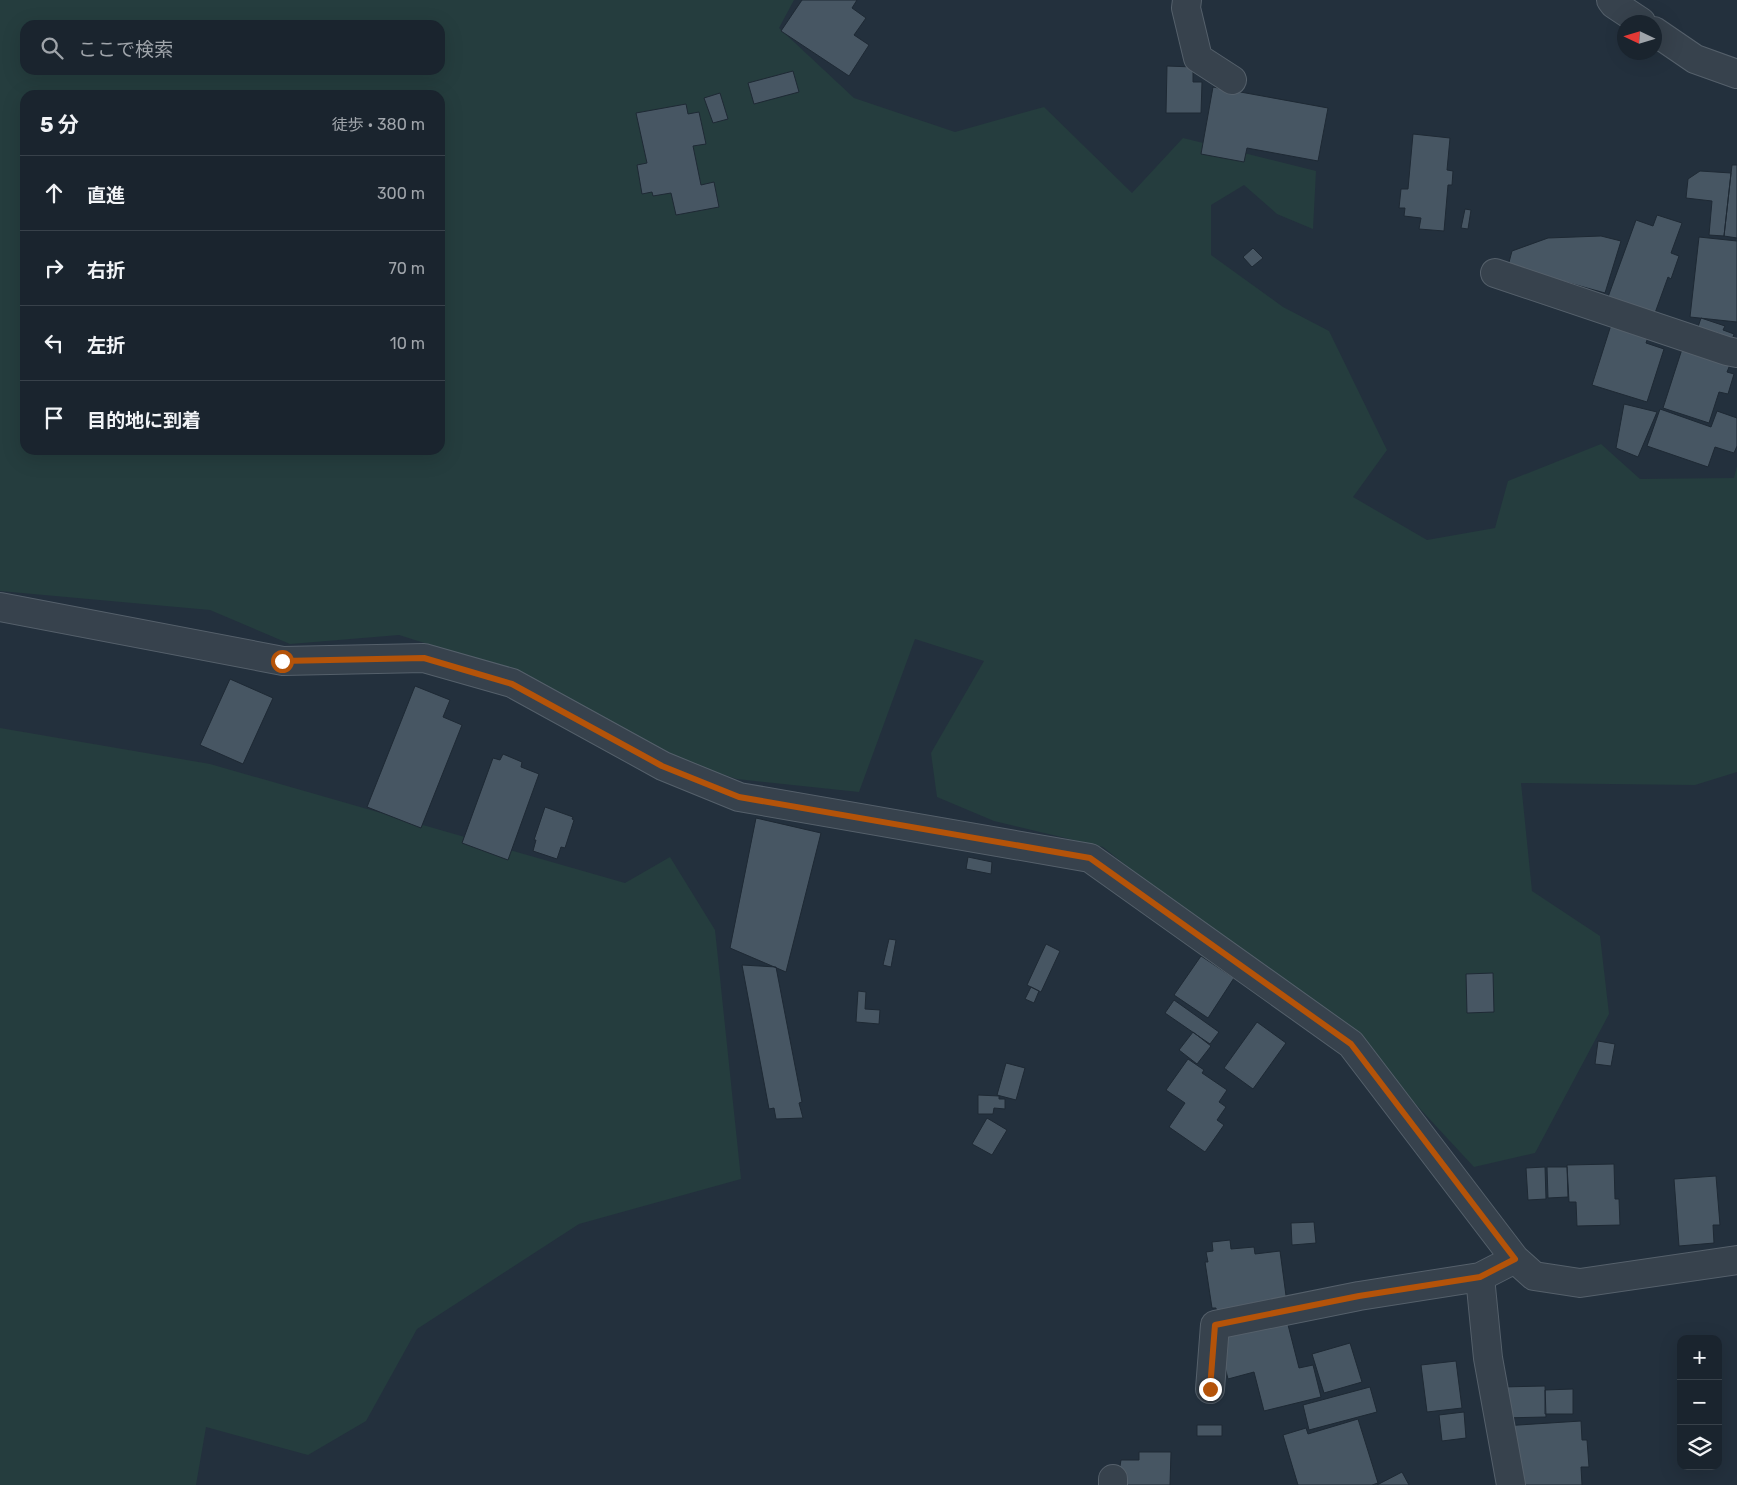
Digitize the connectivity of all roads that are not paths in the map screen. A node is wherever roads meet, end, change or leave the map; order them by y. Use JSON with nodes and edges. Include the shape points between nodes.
{"nodes":[{"id":1,"x":1187,"y":0,"type":"edge"},
{"id":2,"x":1611,"y":0,"type":"edge"},
{"id":3,"x":1630,"y":15,"type":"edge"},
{"id":4,"x":1662,"y":36,"type":"edge"},
{"id":5,"x":1737,"y":74,"type":"edge"},
{"id":6,"x":1232,"y":80,"type":"dead end"},
{"id":7,"x":1495,"y":273,"type":"dead end"},
{"id":8,"x":1737,"y":353,"type":"edge"},
{"id":9,"x":0,"y":607,"type":"edge"},
{"id":10,"x":1515,"y":1259,"type":"junction"},
{"id":11,"x":1737,"y":1260,"type":"edge"},
{"id":12,"x":1480,"y":1277,"type":"junction"},
{"id":13,"x":1210,"y":1389,"type":"dead end"},
{"id":14,"x":1511,"y":1485,"type":"edge"}],
"edges":[{"from":1,"to":6,"type":"street","via":[[1198,58]]},
{"from":2,"to":3,"type":"street"},
{"from":4,"to":5,"type":"street","via":[[1695,59]]},
{"from":7,"to":8,"type":"street"},
{"from":9,"to":10,"type":"street","via":[[282,661],[424,658],[512,684],[662,766],[739,797],[1090,858],[1351,1044]]},
{"from":10,"to":11,"type":"street","via":[[1534,1276],[1580,1282]]},
{"from":10,"to":12,"type":"street"},
{"from":12,"to":13,"type":"street","via":[[1359,1296],[1215,1325]]},
{"from":12,"to":14,"type":"street","via":[[1488,1358]]}]}
